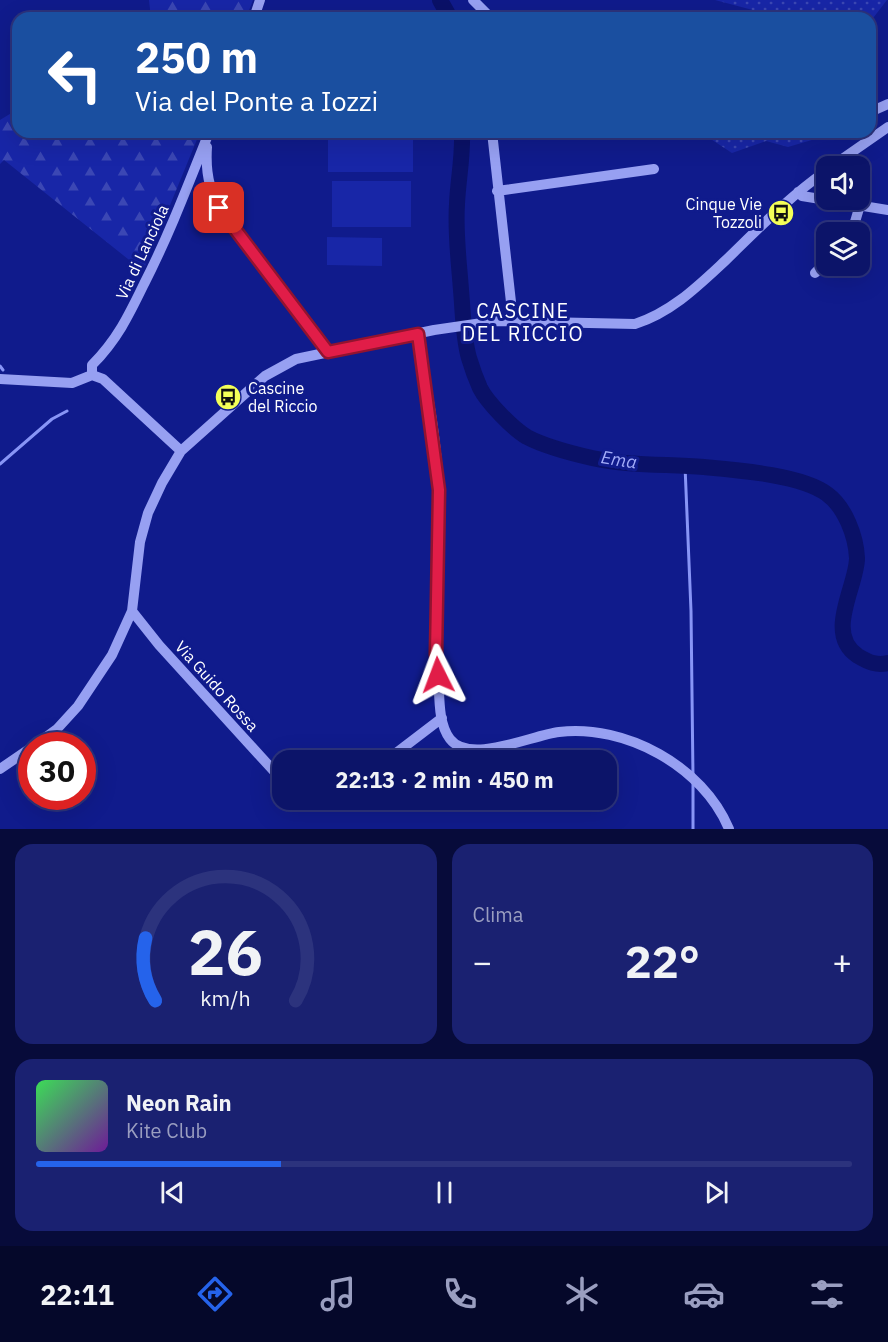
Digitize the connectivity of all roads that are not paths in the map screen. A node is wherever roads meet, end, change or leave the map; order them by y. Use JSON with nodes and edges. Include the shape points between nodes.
{"nodes":[{"id":1,"x":473,"y":0,"type":"edge"},
{"id":2,"x":485,"y":12,"type":"edge"},
{"id":3,"x":207,"y":138,"type":"edge"},
{"id":4,"x":209,"y":138,"type":"edge"},
{"id":5,"x":493,"y":138,"type":"edge"},
{"id":6,"x":873,"y":138,"type":"edge"},
{"id":7,"x":847,"y":156,"type":"edge"},
{"id":8,"x":654,"y":169,"type":"dead end"},
{"id":9,"x":816,"y":178,"type":"edge"},
{"id":10,"x":497,"y":191,"type":"junction"},
{"id":11,"x":798,"y":192,"type":"junction"},
{"id":12,"x":816,"y":198,"type":"edge"},
{"id":13,"x":870,"y":207,"type":"edge"},
{"id":14,"x":888,"y":210,"type":"edge"},
{"id":15,"x":513,"y":320,"type":"junction"},
{"id":16,"x":418,"y":334,"type":"junction"},
{"id":17,"x":328,"y":352,"type":"junction"},
{"id":18,"x":92,"y":375,"type":"junction"},
{"id":19,"x":0,"y":380,"type":"edge"},
{"id":20,"x":181,"y":451,"type":"junction"},
{"id":21,"x":132,"y":611,"type":"junction"},
{"id":22,"x":442,"y":718,"type":"junction"},
{"id":23,"x":53,"y":732,"type":"edge"},
{"id":24,"x":400,"y":750,"type":"edge"},
{"id":25,"x":18,"y":756,"type":"edge"},
{"id":26,"x":0,"y":769,"type":"edge"},
{"id":27,"x":272,"y":769,"type":"edge"},
{"id":28,"x":729,"y":829,"type":"edge"}],
"edges":[{"from":1,"to":2,"type":"street"},
{"from":3,"to":18,"type":"street","name":"Via di Lanciola","via":[[170,234],[120,332],[92,365]]},
{"from":4,"to":17,"type":"street","via":[[206,166],[212,197]]},
{"from":5,"to":10,"type":"street"},
{"from":6,"to":7,"type":"street"},
{"from":8,"to":10,"type":"street"},
{"from":9,"to":11,"type":"street"},
{"from":10,"to":15,"type":"street"},
{"from":11,"to":12,"type":"street"},
{"from":11,"to":15,"type":"street","via":[[691,292],[652,318],[635,324]]},
{"from":13,"to":14,"type":"street"},
{"from":15,"to":16,"type":"street"},
{"from":16,"to":17,"type":"street"},
{"from":16,"to":22,"type":"street","via":[[439,490],[436,654]]},
{"from":17,"to":20,"type":"street","via":[[296,359],[265,376]]},
{"from":18,"to":19,"type":"street","via":[[72,383]]},
{"from":18,"to":20,"type":"street","via":[[103,379]]},
{"from":20,"to":21,"type":"street","via":[[148,513],[140,542]]},
{"from":21,"to":23,"type":"street","via":[[112,655],[78,705]]},
{"from":21,"to":27,"type":"street","name":"Via Guido Rossa"},
{"from":22,"to":24,"type":"street"},
{"from":22,"to":28,"type":"street","via":[[451,740],[479,750],[558,732],[599,732],[639,745],[657,752],[690,777],[718,808]]},
{"from":25,"to":26,"type":"street"}]}
